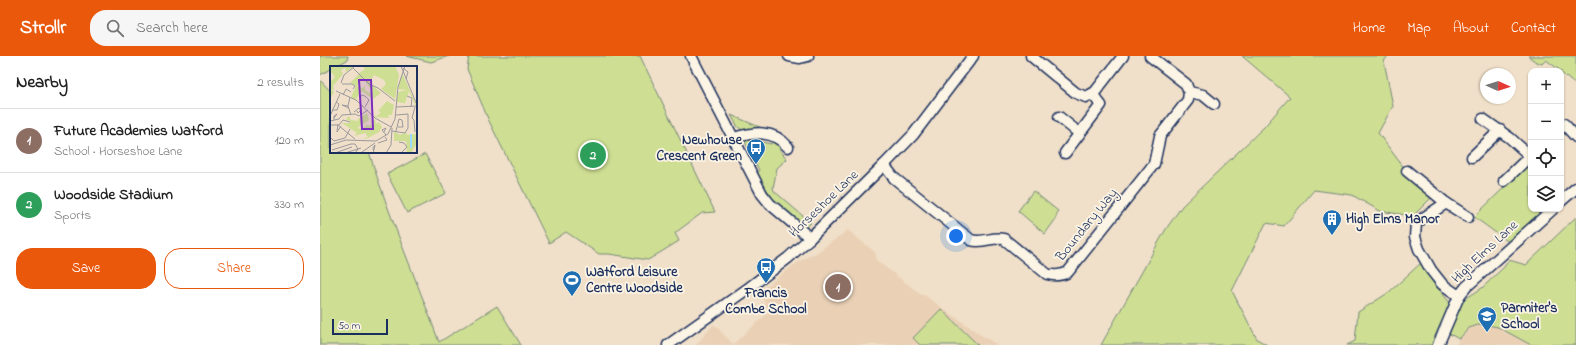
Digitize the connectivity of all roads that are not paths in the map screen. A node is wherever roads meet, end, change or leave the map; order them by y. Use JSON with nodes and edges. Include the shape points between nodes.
{"nodes":[{"id":1,"x":691,"y":56,"type":"edge"},
{"id":2,"x":789,"y":56,"type":"edge"},
{"id":3,"x":808,"y":56,"type":"edge"},
{"id":4,"x":973,"y":56,"type":"edge"},
{"id":5,"x":1031,"y":56,"type":"edge"},
{"id":6,"x":1123,"y":56,"type":"edge"},
{"id":7,"x":1150,"y":56,"type":"edge"},
{"id":8,"x":1189,"y":92,"type":"junction"},
{"id":9,"x":1092,"y":94,"type":"junction"},
{"id":10,"x":1214,"y":104,"type":"dead end"},
{"id":11,"x":1059,"y":117,"type":"dead end"},
{"id":12,"x":1483,"y":119,"type":"dead end"},
{"id":13,"x":1564,"y":124,"type":"edge"},
{"id":14,"x":1500,"y":130,"type":"junction"},
{"id":15,"x":1079,"y":133,"type":"junction"},
{"id":16,"x":1576,"y":137,"type":"edge"},
{"id":17,"x":734,"y":138,"type":"junction"},
{"id":18,"x":788,"y":147,"type":"dead end"},
{"id":19,"x":1065,"y":153,"type":"dead end"},
{"id":20,"x":1528,"y":153,"type":"edge"},
{"id":21,"x":1472,"y":157,"type":"dead end"},
{"id":22,"x":1528,"y":157,"type":"edge"},
{"id":23,"x":884,"y":165,"type":"junction"},
{"id":24,"x":1406,"y":171,"type":"dead end"},
{"id":25,"x":1504,"y":181,"type":"dead end"},
{"id":26,"x":1576,"y":188,"type":"edge"},
{"id":27,"x":1564,"y":198,"type":"edge"},
{"id":28,"x":1446,"y":203,"type":"junction"},
{"id":29,"x":1550,"y":212,"type":"edge"},
{"id":30,"x":1468,"y":217,"type":"dead end"},
{"id":31,"x":810,"y":238,"type":"junction"},
{"id":32,"x":1458,"y":296,"type":"junction"},
{"id":33,"x":668,"y":345,"type":"edge"},
{"id":34,"x":1438,"y":345,"type":"edge"}],
"edges":[{"from":1,"to":17,"type":"street"},
{"from":2,"to":3,"type":"street"},
{"from":4,"to":23,"type":"street","name":"Horseshoe Lane","via":[[913,135]]},
{"from":5,"to":9,"type":"street","via":[[1076,94],[1083,97]]},
{"from":6,"to":9,"type":"street"},
{"from":7,"to":8,"type":"street","via":[[1184,82]]},
{"from":8,"to":10,"type":"street","via":[[1203,95]]},
{"from":8,"to":23,"type":"street","name":"Boundary Way","via":[[1185,105],[1160,136],[1154,164],[1064,274],[1047,274],[1004,239],[971,240],[894,178]]},
{"from":9,"to":15,"type":"street","via":[[1101,105]]},
{"from":11,"to":15,"type":"street"},
{"from":12,"to":14,"type":"street"},
{"from":13,"to":16,"type":"street"},
{"from":14,"to":20,"type":"street"},
{"from":14,"to":21,"type":"street"},
{"from":15,"to":19,"type":"street"},
{"from":17,"to":18,"type":"street","via":[[766,133],[781,139]]},
{"from":17,"to":31,"type":"street","via":[[762,194]]},
{"from":22,"to":25,"type":"street"},
{"from":23,"to":31,"type":"street","name":"Horseshoe Lane"},
{"from":24,"to":28,"type":"street"},
{"from":26,"to":27,"type":"street"},
{"from":28,"to":30,"type":"street"},
{"from":28,"to":32,"type":"street","via":[[1416,223],[1415,237],[1431,270],[1442,284]]},
{"from":29,"to":32,"type":"street","name":"High Elms Lane"},
{"from":31,"to":33,"type":"street","name":"Horseshoe Lane","via":[[788,258]]},
{"from":32,"to":34,"type":"street","name":"High Elms Lane"}]}
